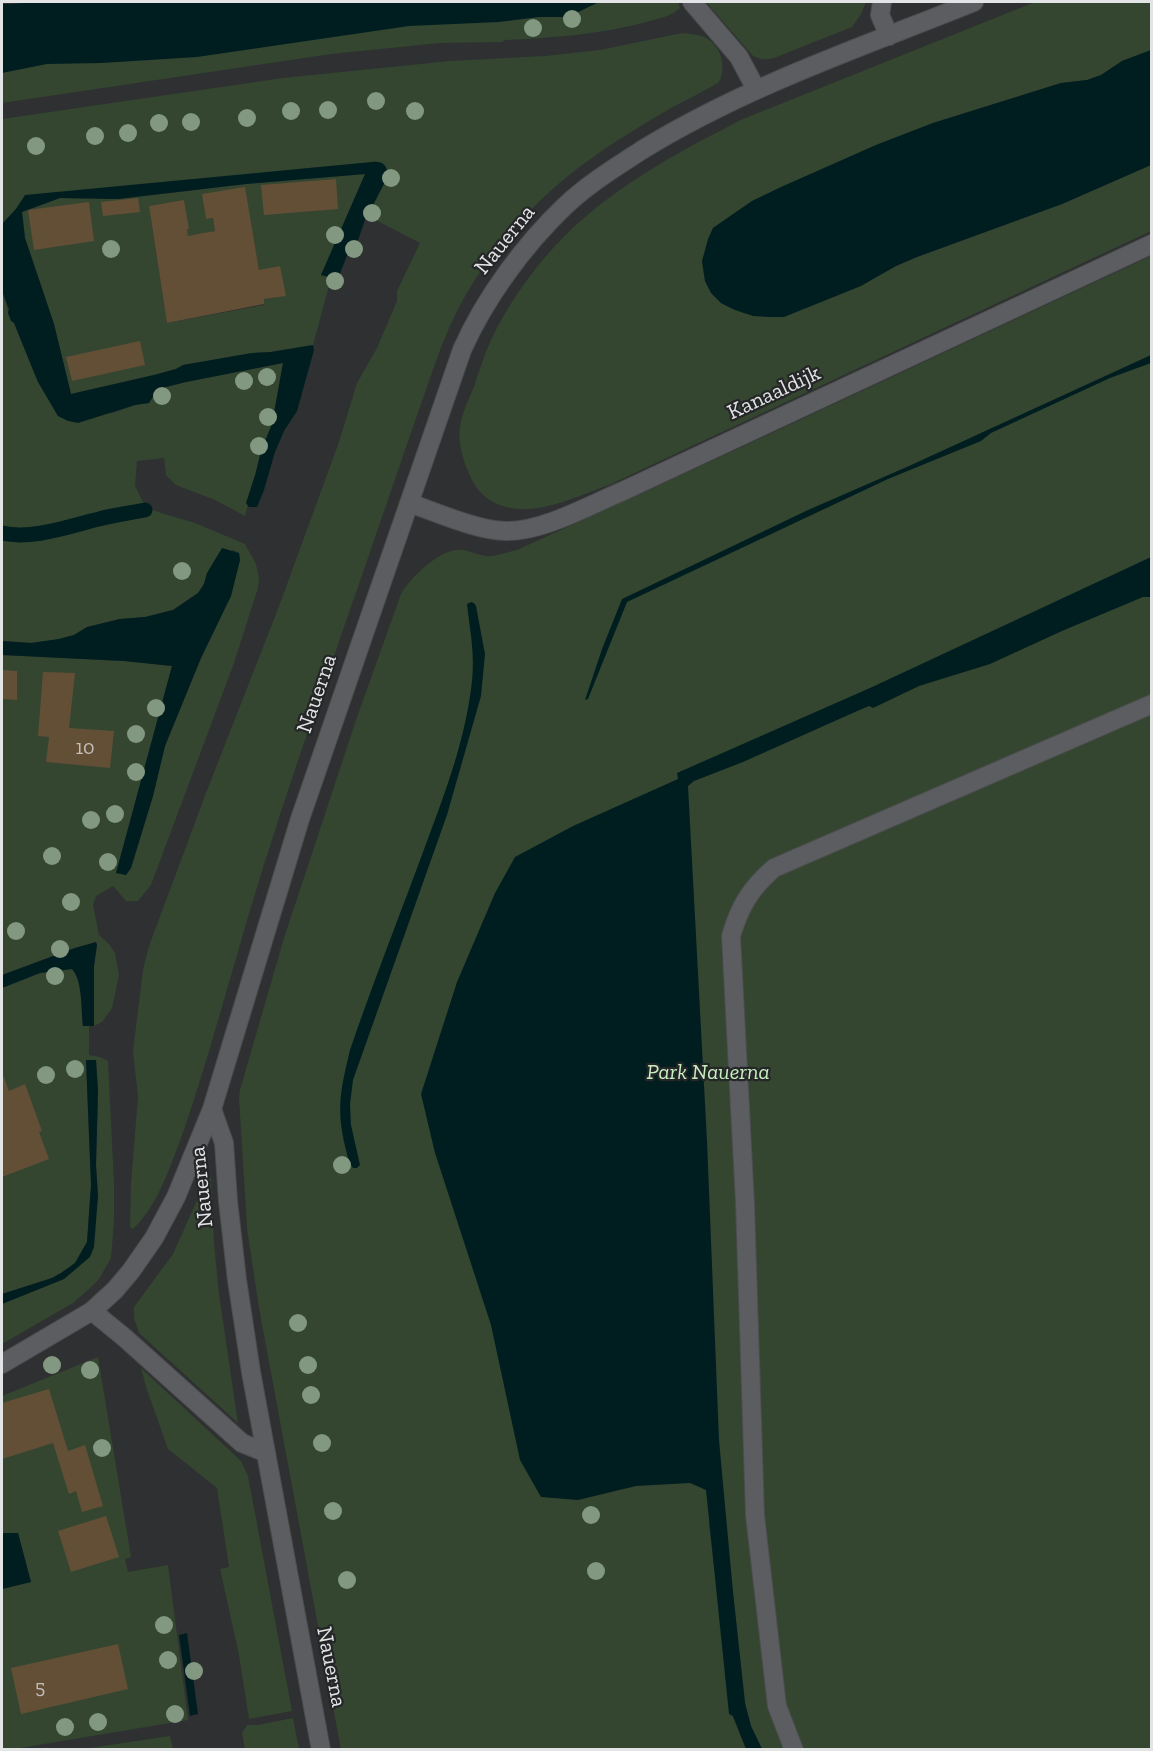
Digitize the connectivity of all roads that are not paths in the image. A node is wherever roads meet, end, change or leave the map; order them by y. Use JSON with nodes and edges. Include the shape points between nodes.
{"nodes":[{"id":1,"x":692,"y":2,"type":"edge"},
{"id":2,"x":882,"y":2,"type":"edge"},
{"id":3,"x":974,"y":2,"type":"edge"},
{"id":4,"x":889,"y":36,"type":"junction"},
{"id":5,"x":756,"y":89,"type":"junction"},
{"id":6,"x":1152,"y":244,"type":"edge"},
{"id":7,"x":409,"y":503,"type":"junction"},
{"id":8,"x":1152,"y":704,"type":"edge"},
{"id":9,"x":212,"y":1109,"type":"junction"},
{"id":10,"x":92,"y":1311,"type":"junction"},
{"id":11,"x":2,"y":1364,"type":"edge"},
{"id":12,"x":264,"y":1452,"type":"junction"},
{"id":13,"x":321,"y":1749,"type":"edge"},
{"id":14,"x":794,"y":1749,"type":"edge"}],
"edges":[{"from":1,"to":5,"type":"street","via":[[739,57]]},
{"from":2,"to":4,"type":"street","via":[[880,15]]},
{"from":3,"to":4,"type":"street","name":"Nauerna"},
{"from":4,"to":5,"type":"street","name":"Nauerna"},
{"from":5,"to":7,"type":"street","name":"Nauerna","via":[[671,132],[612,169],[565,205],[530,244],[496,288],[470,331]]},
{"from":6,"to":7,"type":"street","name":"Kanaaldijk","via":[[623,491],[534,527],[489,529]]},
{"from":7,"to":9,"type":"street","name":"Nauerna","via":[[300,819]]},
{"from":8,"to":14,"type":"street","via":[[774,868],[759,880],[737,915],[731,936],[755,1515],[777,1706]]},
{"from":9,"to":10,"type":"street","via":[[176,1197],[154,1238],[115,1290]]},
{"from":9,"to":12,"type":"street","name":"Nauerna","via":[[224,1143],[237,1281]]},
{"from":10,"to":11,"type":"street"},
{"from":10,"to":12,"type":"street","via":[[242,1443]]},
{"from":12,"to":13,"type":"street","name":"Nauerna"}]}
